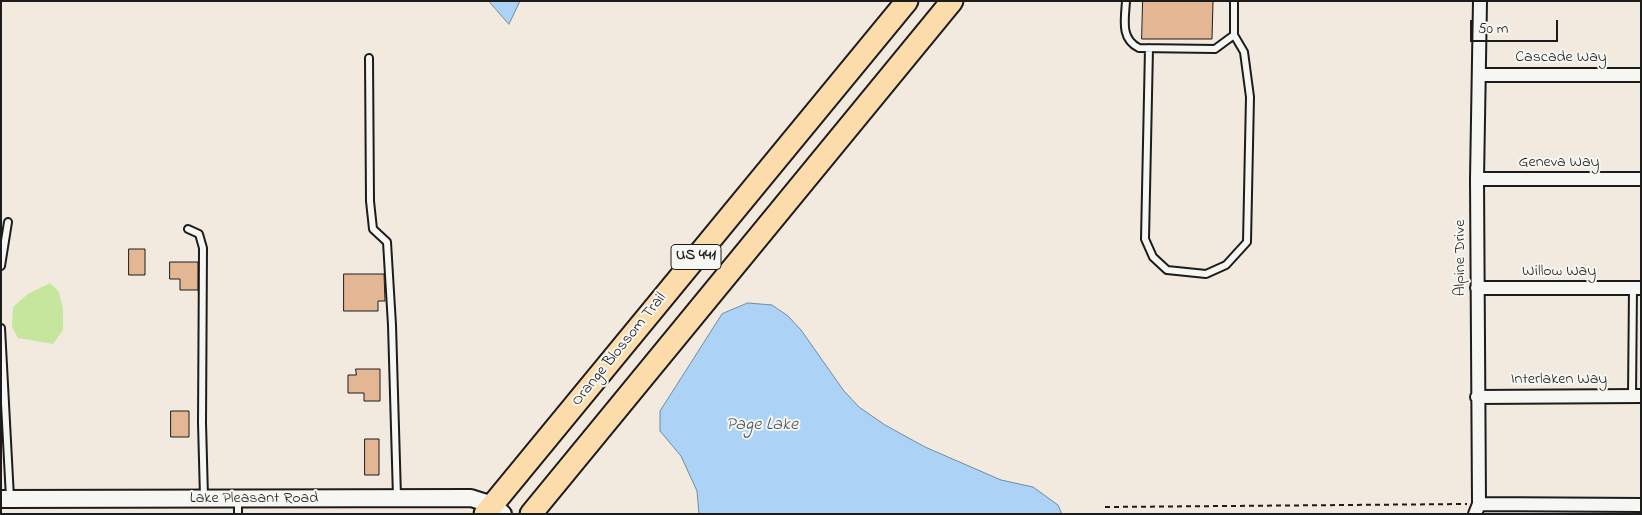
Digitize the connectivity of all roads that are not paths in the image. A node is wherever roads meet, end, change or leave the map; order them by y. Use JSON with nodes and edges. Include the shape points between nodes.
{"nodes":[{"id":1,"x":908,"y":1,"type":"edge"},
{"id":2,"x":952,"y":1,"type":"edge"},
{"id":3,"x":1126,"y":1,"type":"edge"},
{"id":4,"x":1234,"y":1,"type":"edge"},
{"id":5,"x":1480,"y":1,"type":"edge"},
{"id":6,"x":1234,"y":35,"type":"junction"},
{"id":7,"x":1149,"y":48,"type":"junction"},
{"id":8,"x":369,"y":58,"type":"dead end"},
{"id":9,"x":1480,"y":74,"type":"junction"},
{"id":10,"x":1641,"y":75,"type":"edge"},
{"id":11,"x":1477,"y":179,"type":"junction"},
{"id":12,"x":1641,"y":180,"type":"edge"},
{"id":13,"x":8,"y":222,"type":"dead end"},
{"id":14,"x":188,"y":229,"type":"dead end"},
{"id":15,"x":1,"y":266,"type":"edge"},
{"id":16,"x":1477,"y":288,"type":"junction"},
{"id":17,"x":1637,"y":288,"type":"edge"},
{"id":18,"x":1,"y":328,"type":"edge"},
{"id":19,"x":1636,"y":396,"type":"edge"},
{"id":20,"x":1477,"y":397,"type":"junction"},
{"id":21,"x":397,"y":498,"type":"junction"},
{"id":22,"x":6,"y":499,"type":"edge"},
{"id":23,"x":204,"y":499,"type":"junction"},
{"id":24,"x":1641,"y":505,"type":"edge"},
{"id":25,"x":238,"y":506,"type":"edge"},
{"id":26,"x":1477,"y":509,"type":"edge"},
{"id":27,"x":1529,"y":509,"type":"edge"},
{"id":28,"x":494,"y":511,"type":"edge"},
{"id":29,"x":531,"y":514,"type":"edge"}],
"edges":[{"from":1,"to":28,"type":"main road","name":"Orange Blossom Trail","number":"US 441"},
{"from":2,"to":29,"type":"main road","number":"US 441"},
{"from":3,"to":7,"type":"lane","via":[[1125,33],[1131,44]]},
{"from":4,"to":6,"type":"lane"},
{"from":5,"to":9,"type":"street","name":"Alpine Drive"},
{"from":6,"to":7,"type":"lane","via":[[1215,49]]},
{"from":6,"to":7,"type":"lane","via":[[1244,52],[1250,97],[1247,242],[1226,265],[1206,274],[1167,270],[1153,258],[1145,239]]},
{"from":8,"to":21,"type":"lane","via":[[370,201],[373,229],[387,242]]},
{"from":9,"to":10,"type":"street","name":"Cascade Way"},
{"from":9,"to":11,"type":"street","name":"Alpine Drive"},
{"from":11,"to":12,"type":"street","name":"Geneva Way"},
{"from":11,"to":16,"type":"street","name":"Alpine Drive"},
{"from":13,"to":15,"type":"lane"},
{"from":14,"to":23,"type":"lane","via":[[199,234],[203,248]]},
{"from":16,"to":17,"type":"street","name":"Willow Way"},
{"from":16,"to":20,"type":"street","name":"Alpine Drive"},
{"from":17,"to":19,"type":"lane"},
{"from":18,"to":22,"type":"lane"},
{"from":19,"to":20,"type":"street","name":"Interlaken Way"},
{"from":20,"to":26,"type":"street","name":"Alpine Drive"},
{"from":21,"to":25,"type":"street","name":"Lake Pleasant Road"},
{"from":21,"to":28,"type":"street","name":"Lake Pleasant Road","via":[[471,498]]},
{"from":22,"to":23,"type":"street","name":"Lake Pleasant Road"},
{"from":23,"to":25,"type":"street","name":"Lake Pleasant Road"},
{"from":24,"to":27,"type":"street"},
{"from":26,"to":27,"type":"street"}]}
